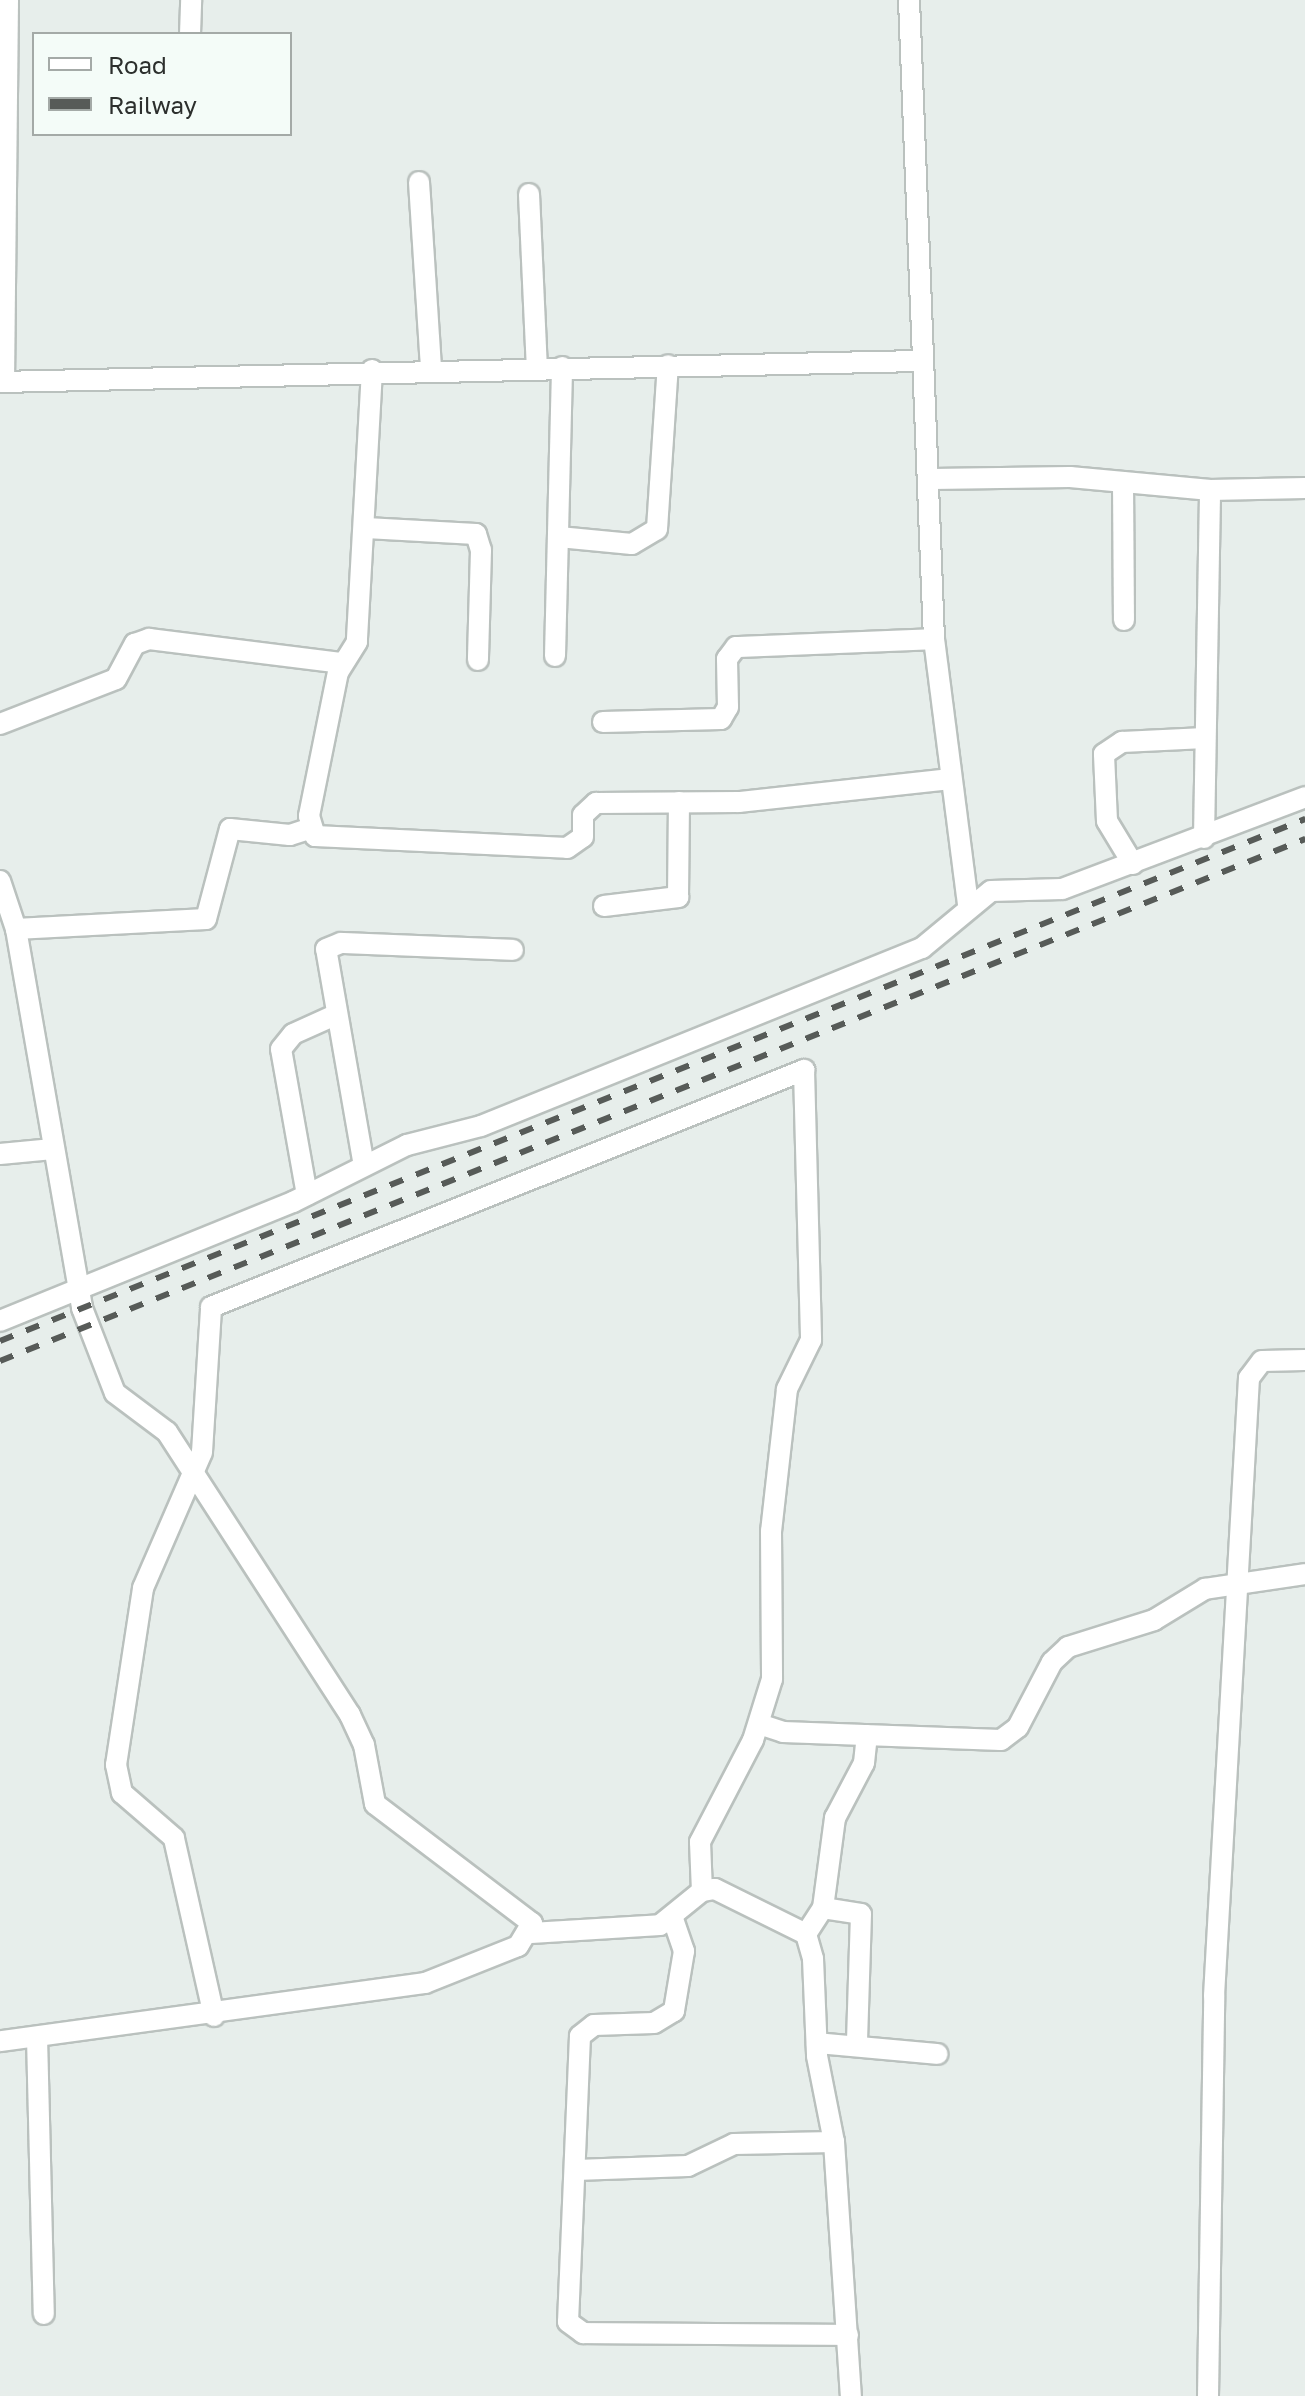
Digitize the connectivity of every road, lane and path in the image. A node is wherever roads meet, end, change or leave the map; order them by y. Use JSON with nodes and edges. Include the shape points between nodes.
{"nodes":[{"id":1,"x":8,"y":0,"type":"edge"},
{"id":2,"x":191,"y":0,"type":"edge"},
{"id":3,"x":909,"y":0,"type":"edge"},
{"id":4,"x":190,"y":32,"type":"edge"},
{"id":5,"x":3,"y":76,"type":"edge"},
{"id":6,"x":419,"y":182,"type":"dead end"},
{"id":7,"x":529,"y":194,"type":"dead end"},
{"id":8,"x":921,"y":361,"type":"junction"},
{"id":9,"x":668,"y":365,"type":"junction"},
{"id":10,"x":562,"y":367,"type":"junction"},
{"id":11,"x":537,"y":368,"type":"junction"},
{"id":12,"x":431,"y":369,"type":"junction"},
{"id":13,"x":372,"y":370,"type":"junction"},
{"id":14,"x":2,"y":382,"type":"edge"},
{"id":15,"x":932,"y":479,"type":"junction"},
{"id":16,"x":1123,"y":482,"type":"junction"},
{"id":17,"x":1305,"y":488,"type":"edge"},
{"id":18,"x":1210,"y":490,"type":"junction"},
{"id":19,"x":366,"y":528,"type":"junction"},
{"id":20,"x":559,"y":537,"type":"junction"},
{"id":21,"x":1124,"y":620,"type":"dead end"},
{"id":22,"x":934,"y":639,"type":"junction"},
{"id":23,"x":555,"y":656,"type":"dead end"},
{"id":24,"x":478,"y":660,"type":"dead end"},
{"id":25,"x":341,"y":663,"type":"junction"},
{"id":26,"x":603,"y":722,"type":"dead end"},
{"id":27,"x":0,"y":724,"type":"edge"},
{"id":28,"x":1205,"y":738,"type":"junction"},
{"id":29,"x":950,"y":779,"type":"junction"},
{"id":30,"x":1305,"y":797,"type":"edge"},
{"id":31,"x":679,"y":802,"type":"junction"},
{"id":32,"x":308,"y":829,"type":"junction"},
{"id":33,"x":1204,"y":838,"type":"junction"},
{"id":34,"x":1133,"y":864,"type":"junction"},
{"id":35,"x":0,"y":881,"type":"edge"},
{"id":36,"x":968,"y":905,"type":"junction"},
{"id":37,"x":604,"y":906,"type":"dead end"},
{"id":38,"x":16,"y":929,"type":"junction"},
{"id":39,"x":513,"y":950,"type":"dead end"},
{"id":40,"x":335,"y":1015,"type":"junction"},
{"id":41,"x":53,"y":1149,"type":"junction"},
{"id":42,"x":0,"y":1154,"type":"edge"},
{"id":43,"x":364,"y":1166,"type":"junction"},
{"id":44,"x":307,"y":1195,"type":"junction"},
{"id":45,"x":82,"y":1290,"type":"junction"},
{"id":46,"x":0,"y":1321,"type":"edge"},
{"id":47,"x":1305,"y":1360,"type":"edge"},
{"id":48,"x":194,"y":1473,"type":"junction"},
{"id":49,"x":1305,"y":1574,"type":"edge"},
{"id":50,"x":1238,"y":1583,"type":"junction"},
{"id":51,"x":759,"y":1724,"type":"junction"},
{"id":52,"x":867,"y":1735,"type":"junction"},
{"id":53,"x":702,"y":1891,"type":"junction"},
{"id":54,"x":823,"y":1908,"type":"junction"},
{"id":55,"x":673,"y":1919,"type":"junction"},
{"id":56,"x":531,"y":1933,"type":"junction"},
{"id":57,"x":806,"y":1934,"type":"junction"},
{"id":58,"x":214,"y":2016,"type":"junction"},
{"id":59,"x":37,"y":2037,"type":"junction"},
{"id":60,"x":0,"y":2041,"type":"edge"},
{"id":61,"x":817,"y":2043,"type":"junction"},
{"id":62,"x":857,"y":2043,"type":"junction"},
{"id":63,"x":937,"y":2054,"type":"dead end"},
{"id":64,"x":834,"y":2142,"type":"junction"},
{"id":65,"x":576,"y":2170,"type":"junction"},
{"id":66,"x":44,"y":2314,"type":"dead end"},
{"id":67,"x":848,"y":2335,"type":"junction"},
{"id":68,"x":851,"y":2396,"type":"edge"},
{"id":69,"x":1208,"y":2396,"type":"edge"}],
"edges":[{"from":1,"to":5,"type":"street"},
{"from":2,"to":4,"type":"street"},
{"from":3,"to":8,"type":"street"},
{"from":5,"to":14,"type":"street"},
{"from":6,"to":12,"type":"street"},
{"from":7,"to":11,"type":"street"},
{"from":8,"to":9,"type":"street"},
{"from":8,"to":15,"type":"street"},
{"from":9,"to":10,"type":"street"},
{"from":9,"to":20,"type":"street","via":[[657,529],[632,544]]},
{"from":10,"to":11,"type":"street"},
{"from":10,"to":20,"type":"street"},
{"from":11,"to":12,"type":"street"},
{"from":12,"to":13,"type":"street"},
{"from":13,"to":14,"type":"street"},
{"from":13,"to":19,"type":"street"},
{"from":15,"to":16,"type":"street"},
{"from":15,"to":22,"type":"street"},
{"from":16,"to":18,"type":"street"},
{"from":16,"to":21,"type":"street"},
{"from":17,"to":18,"type":"street"},
{"from":18,"to":28,"type":"street"},
{"from":19,"to":24,"type":"street","via":[[476,534],[481,550]]},
{"from":19,"to":25,"type":"street","via":[[357,642]]},
{"from":20,"to":23,"type":"street"},
{"from":22,"to":26,"type":"street","via":[[736,647],[727,659],[728,707],[721,719]]},
{"from":22,"to":29,"type":"street"},
{"from":25,"to":27,"type":"street","via":[[149,639],[135,644],[116,679]]},
{"from":25,"to":32,"type":"street"},
{"from":28,"to":33,"type":"street"},
{"from":28,"to":34,"type":"street","via":[[1122,742],[1104,754],[1107,821]]},
{"from":29,"to":31,"type":"street"},
{"from":29,"to":36,"type":"street"},
{"from":30,"to":33,"type":"street"},
{"from":31,"to":32,"type":"street","via":[[587,807],[583,837],[567,848],[328,838]]},
{"from":31,"to":37,"type":"street","via":[[678,897]]},
{"from":32,"to":38,"type":"street","via":[[290,835],[230,829],[206,919]]},
{"from":33,"to":34,"type":"street"},
{"from":34,"to":36,"type":"street","via":[[1049,891],[991,891]]},
{"from":35,"to":38,"type":"street"},
{"from":36,"to":43,"type":"street","via":[[922,948],[481,1126],[407,1145]]},
{"from":38,"to":41,"type":"street"},
{"from":39,"to":40,"type":"street","via":[[330,944],[325,957]]},
{"from":40,"to":43,"type":"street"},
{"from":40,"to":44,"type":"street","via":[[293,1034],[281,1049]]},
{"from":41,"to":42,"type":"street"},
{"from":41,"to":45,"type":"street"},
{"from":43,"to":44,"type":"street"},
{"from":44,"to":45,"type":"street"},
{"from":45,"to":46,"type":"street"},
{"from":45,"to":48,"type":"street","via":[[82,1308],[115,1393],[122,1404],[158,1420]]},
{"from":47,"to":50,"type":"street","via":[[1262,1361],[1249,1378]]},
{"from":48,"to":51,"type":"street","via":[[204,1440],[207,1313],[221,1299],[804,1070],[811,1340],[787,1389],[771,1531],[772,1679]]},
{"from":48,"to":56,"type":"street","via":[[359,1729],[375,1804],[525,1914]]},
{"from":48,"to":58,"type":"street","via":[[143,1588],[116,1765],[122,1793],[174,1838]]},
{"from":49,"to":50,"type":"street"},
{"from":50,"to":52,"type":"street","via":[[1205,1589],[1154,1620],[1068,1647],[1052,1662],[1018,1727],[1001,1740]]},
{"from":50,"to":69,"type":"street","via":[[1214,1996]]},
{"from":51,"to":52,"type":"street","via":[[783,1732]]},
{"from":51,"to":53,"type":"street","via":[[700,1842]]},
{"from":52,"to":54,"type":"street","via":[[864,1763],[835,1818]]},
{"from":53,"to":55,"type":"street"},
{"from":53,"to":57,"type":"street","via":[[715,1889]]},
{"from":54,"to":57,"type":"street"},
{"from":54,"to":62,"type":"street","via":[[861,1914]]},
{"from":55,"to":56,"type":"street"},
{"from":55,"to":65,"type":"street","via":[[684,1962],[674,2011],[654,2023],[594,2025],[580,2036]]},
{"from":56,"to":58,"type":"street","via":[[518,1946],[425,1983]]},
{"from":57,"to":61,"type":"street"},
{"from":58,"to":59,"type":"street"},
{"from":59,"to":60,"type":"street"},
{"from":59,"to":66,"type":"street"},
{"from":61,"to":62,"type":"street"},
{"from":61,"to":64,"type":"street"},
{"from":62,"to":63,"type":"street"},
{"from":64,"to":65,"type":"street","via":[[734,2144],[688,2166]]},
{"from":64,"to":67,"type":"street"},
{"from":65,"to":67,"type":"street","via":[[568,2322],[573,2330]]},
{"from":67,"to":68,"type":"street"}]}
